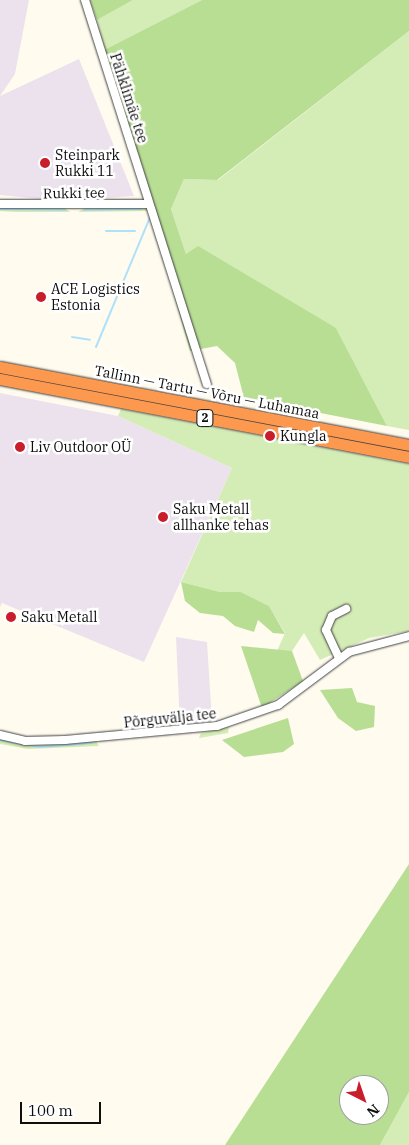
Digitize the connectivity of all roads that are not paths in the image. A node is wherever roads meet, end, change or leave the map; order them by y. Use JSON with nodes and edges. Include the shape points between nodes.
{"nodes":[{"id":1,"x":85,"y":0,"type":"edge"},
{"id":2,"x":0,"y":204,"type":"edge"},
{"id":3,"x":149,"y":204,"type":"junction"},
{"id":4,"x":0,"y":368,"type":"edge"},
{"id":5,"x":0,"y":379,"type":"edge"},
{"id":6,"x":207,"y":384,"type":"dead end"},
{"id":7,"x":409,"y":445,"type":"edge"},
{"id":8,"x":409,"y":457,"type":"edge"},
{"id":9,"x":346,"y":609,"type":"dead end"},
{"id":10,"x":409,"y":636,"type":"edge"},
{"id":11,"x":338,"y":658,"type":"junction"},
{"id":12,"x":0,"y":735,"type":"edge"}],
"edges":[{"from":1,"to":3,"type":"street","name":"Pähklimäe tee"},
{"from":2,"to":3,"type":"street","name":"Rukki tee"},
{"from":3,"to":6,"type":"street","name":"Pähklimäe tee"},
{"from":4,"to":7,"type":"highway","name":"Tallinn — Tartu — Võru — Luhamaa","number":"2"},
{"from":5,"to":8,"type":"highway","name":"Tallinn — Tartu — Võru — Luhamaa","number":"2"},
{"from":9,"to":11,"type":"street","via":[[332,616],[326,630]]},
{"from":10,"to":11,"type":"street","name":"Põrguvälja tee","via":[[379,641]]},
{"from":11,"to":12,"type":"street","name":"Põrguvälja tee","via":[[278,705],[217,726],[65,740],[25,740]]}]}
